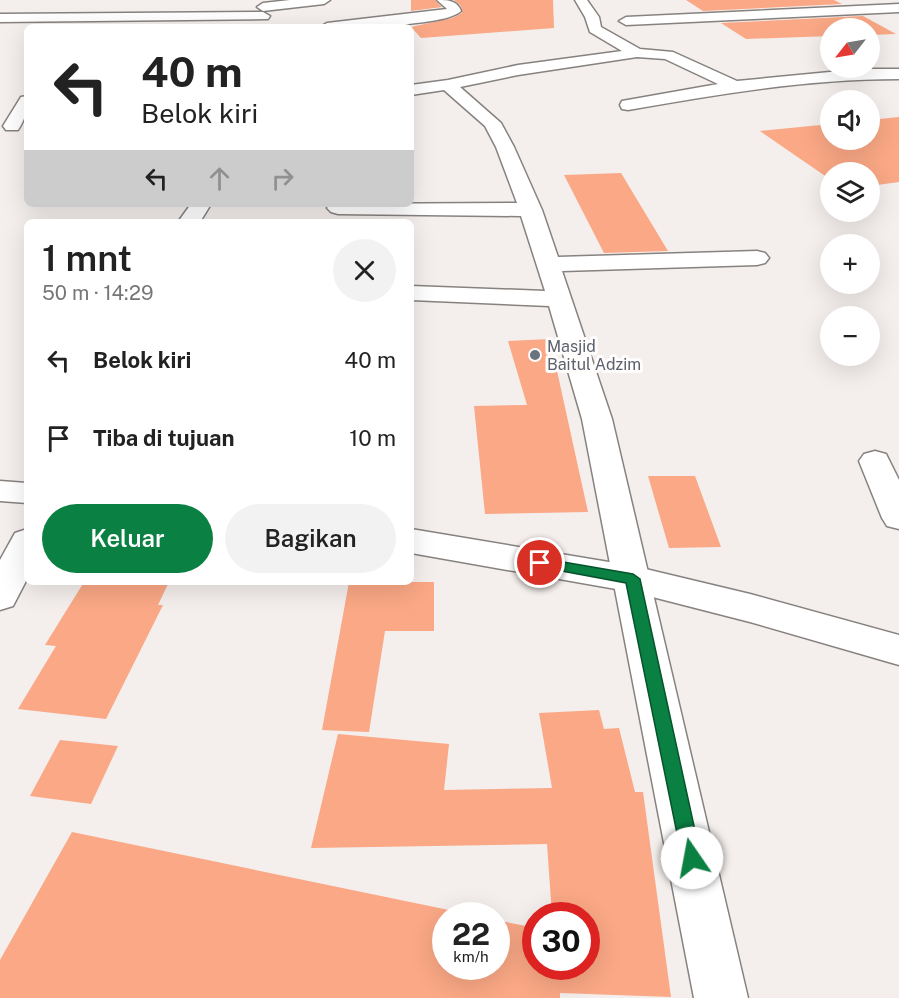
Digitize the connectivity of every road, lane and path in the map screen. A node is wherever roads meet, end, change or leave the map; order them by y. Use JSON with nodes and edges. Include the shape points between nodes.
{"nodes":[{"id":1,"x":87,"y":0,"type":"edge"},
{"id":2,"x":324,"y":0,"type":"edge"},
{"id":3,"x":443,"y":0,"type":"edge"},
{"id":4,"x":581,"y":0,"type":"edge"},
{"id":5,"x":756,"y":0,"type":"edge"},
{"id":6,"x":838,"y":0,"type":"edge"},
{"id":7,"x":684,"y":6,"type":"dead end"},
{"id":8,"x":351,"y":8,"type":"dead end"},
{"id":9,"x":899,"y":8,"type":"edge"},
{"id":10,"x":857,"y":10,"type":"junction"},
{"id":11,"x":263,"y":12,"type":"edge"},
{"id":12,"x":778,"y":14,"type":"junction"},
{"id":13,"x":702,"y":17,"type":"junction"},
{"id":14,"x":0,"y":18,"type":"edge"},
{"id":15,"x":874,"y":18,"type":"edge"},
{"id":16,"x":626,"y":21,"type":"dead end"},
{"id":17,"x":74,"y":22,"type":"edge"},
{"id":18,"x":364,"y":23,"type":"junction"},
{"id":19,"x":355,"y":24,"type":"edge"},
{"id":20,"x":798,"y":24,"type":"dead end"},
{"id":21,"x":718,"y":29,"type":"dead end"},
{"id":22,"x":637,"y":53,"type":"junction"},
{"id":23,"x":899,"y":74,"type":"edge"},
{"id":24,"x":448,"y":85,"type":"junction"},
{"id":25,"x":735,"y":87,"type":"junction"},
{"id":26,"x":414,"y":90,"type":"edge"},
{"id":27,"x":628,"y":105,"type":"dead end"},
{"id":28,"x":24,"y":106,"type":"edge"},
{"id":29,"x":13,"y":126,"type":"edge"},
{"id":30,"x":338,"y":208,"type":"dead end"},
{"id":31,"x":531,"y":210,"type":"junction"},
{"id":32,"x":757,"y":258,"type":"dead end"},
{"id":33,"x":548,"y":264,"type":"junction"},
{"id":34,"x":414,"y":293,"type":"edge"},
{"id":35,"x":560,"y":299,"type":"junction"},
{"id":36,"x":875,"y":460,"type":"dead end"},
{"id":37,"x":0,"y":491,"type":"edge"},
{"id":38,"x":24,"y":492,"type":"edge"},
{"id":39,"x":899,"y":518,"type":"edge"},
{"id":40,"x":414,"y":542,"type":"edge"},
{"id":41,"x":24,"y":547,"type":"edge"},
{"id":42,"x":633,"y":579,"type":"junction"},
{"id":43,"x":0,"y":597,"type":"edge"},
{"id":44,"x":899,"y":650,"type":"edge"},
{"id":45,"x":721,"y":998,"type":"edge"}],
"edges":[{"from":1,"to":17,"type":"main road"},
{"from":2,"to":11,"type":"main road"},
{"from":3,"to":18,"type":"main road","via":[[454,11]]},
{"from":4,"to":22,"type":"main road","via":[[595,29]]},
{"from":5,"to":12,"type":"main road"},
{"from":6,"to":10,"type":"main road"},
{"from":7,"to":13,"type":"main road"},
{"from":8,"to":18,"type":"main road"},
{"from":9,"to":10,"type":"main road"},
{"from":10,"to":12,"type":"main road"},
{"from":10,"to":15,"type":"main road"},
{"from":11,"to":17,"type":"main road"},
{"from":12,"to":13,"type":"main road"},
{"from":12,"to":20,"type":"main road"},
{"from":13,"to":16,"type":"main road"},
{"from":13,"to":21,"type":"main road"},
{"from":14,"to":17,"type":"main road"},
{"from":18,"to":19,"type":"main road"},
{"from":22,"to":24,"type":"main road","via":[[518,70]]},
{"from":22,"to":25,"type":"main road","via":[[668,55]]},
{"from":23,"to":25,"type":"main road","via":[[861,74]]},
{"from":24,"to":26,"type":"main road"},
{"from":24,"to":31,"type":"main road","via":[[492,123]]},
{"from":25,"to":27,"type":"main road"},
{"from":28,"to":29,"type":"main road"},
{"from":30,"to":31,"type":"main road"},
{"from":31,"to":33,"type":"main road"},
{"from":32,"to":33,"type":"main road"},
{"from":33,"to":35,"type":"main road"},
{"from":34,"to":35,"type":"main road"},
{"from":35,"to":42,"type":"main road","via":[[597,419]]},
{"from":36,"to":39,"type":"main road"},
{"from":37,"to":38,"type":"main road"},
{"from":40,"to":42,"type":"main road"},
{"from":41,"to":43,"type":"main road"},
{"from":42,"to":44,"type":"main road"},
{"from":42,"to":45,"type":"main road"}]}
